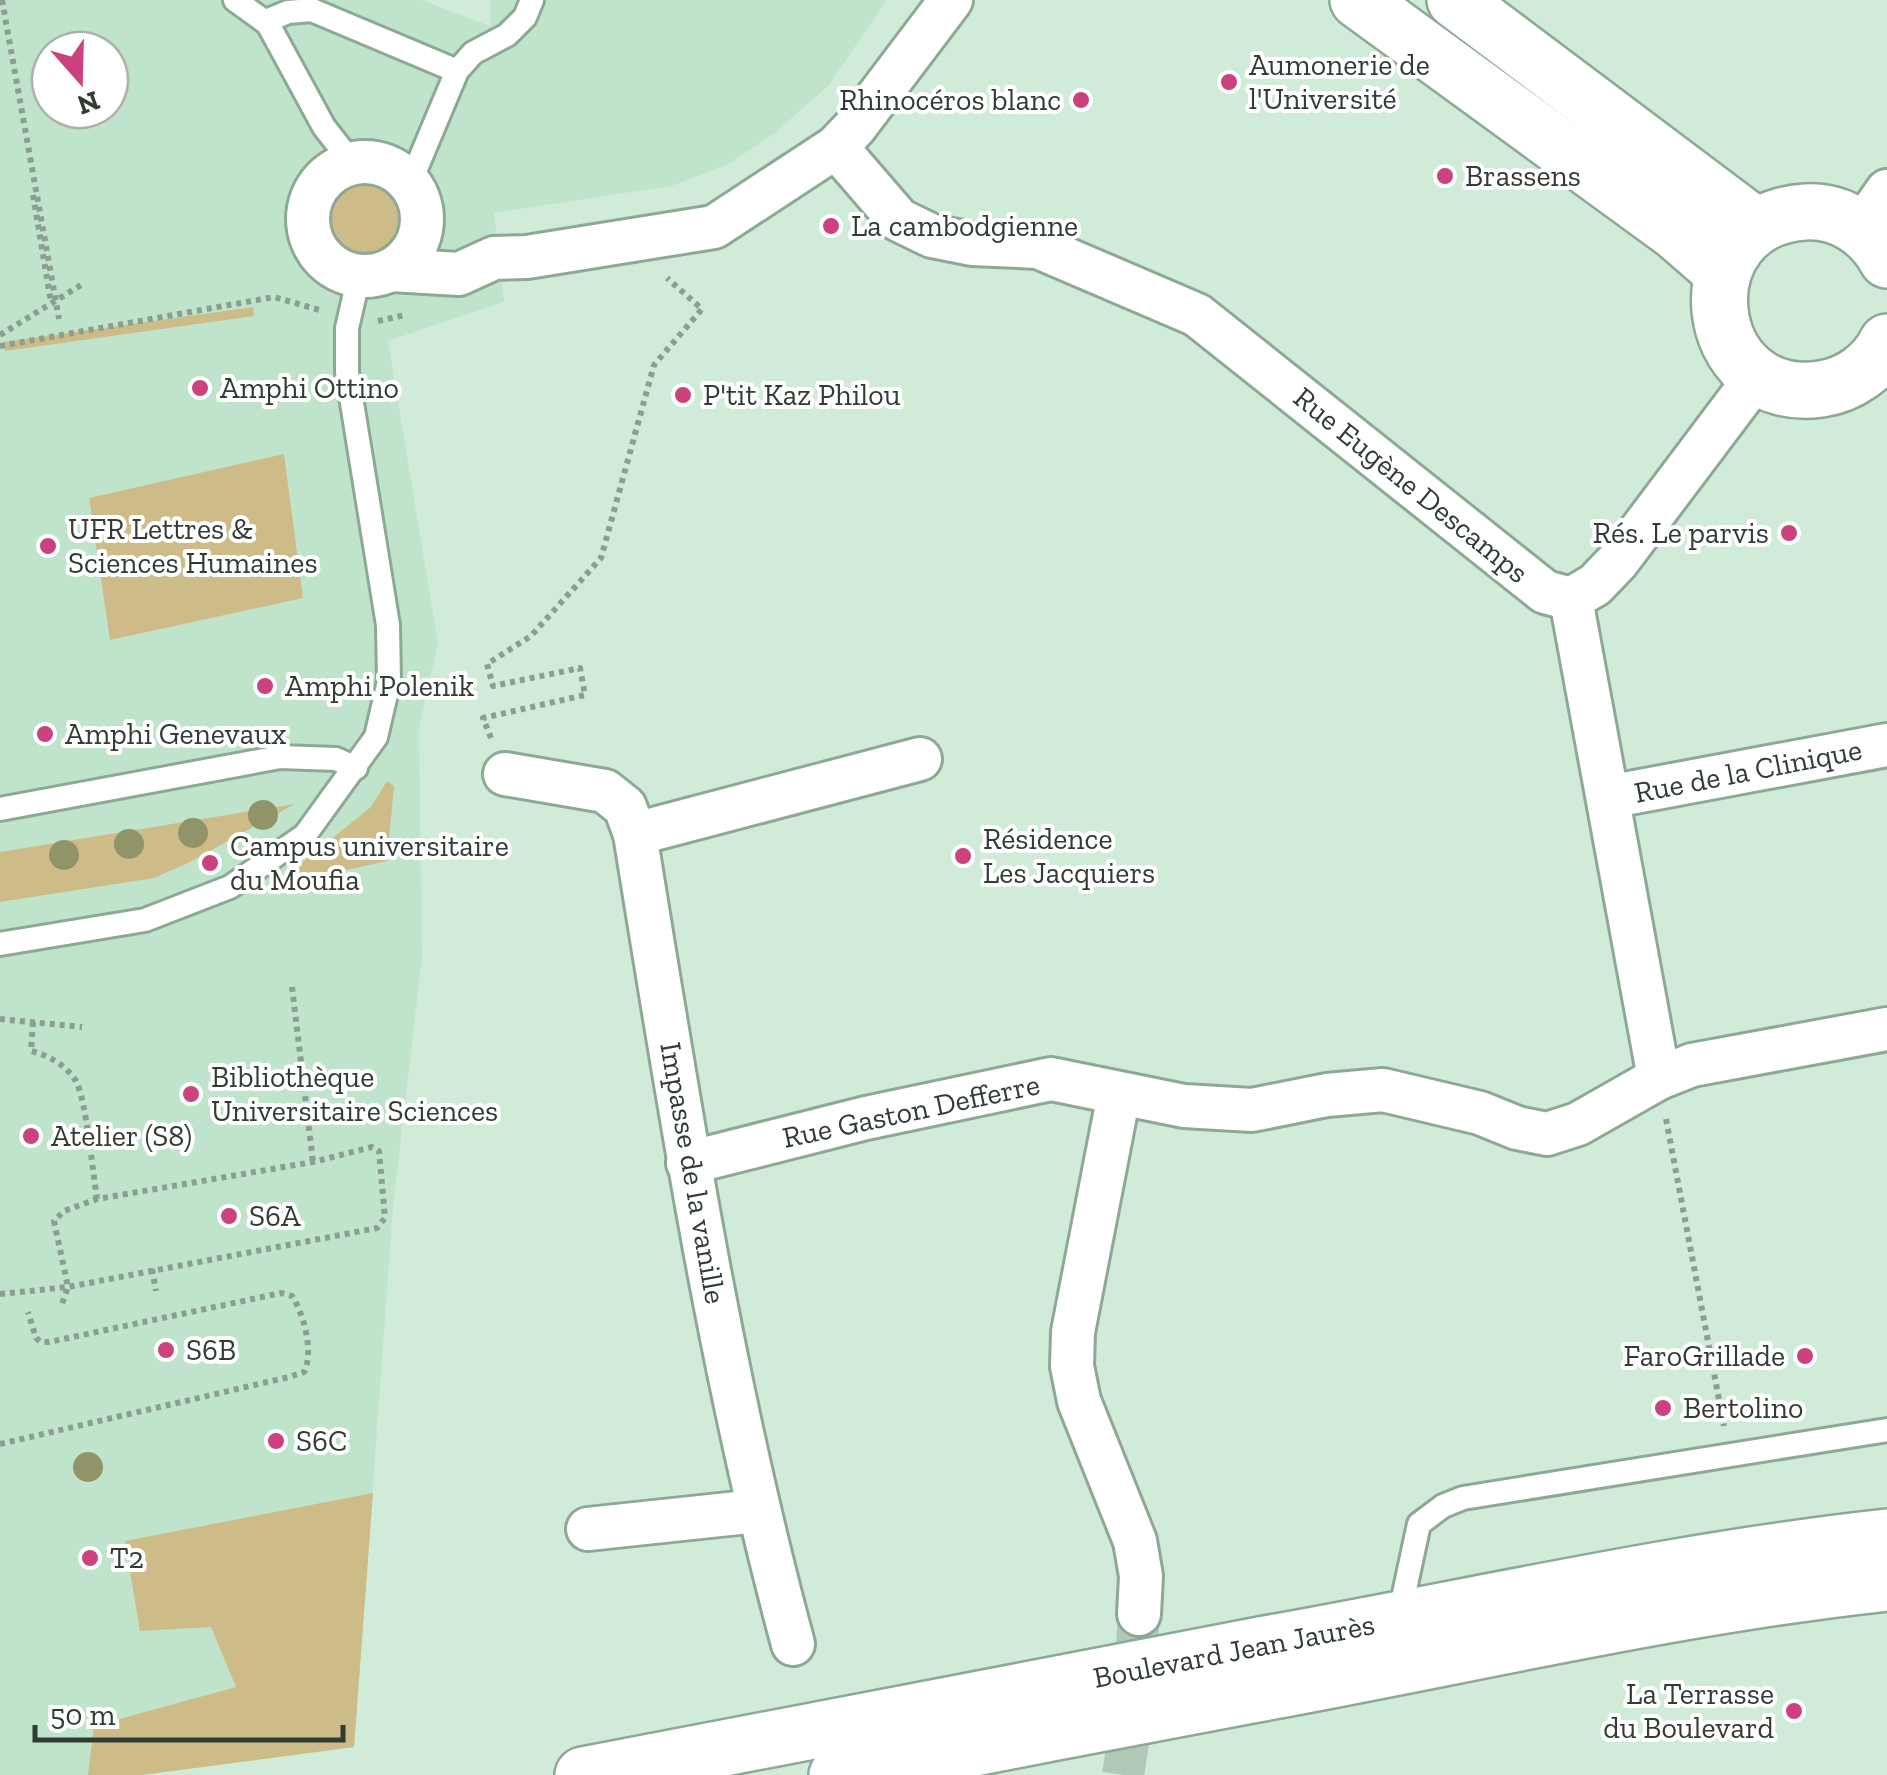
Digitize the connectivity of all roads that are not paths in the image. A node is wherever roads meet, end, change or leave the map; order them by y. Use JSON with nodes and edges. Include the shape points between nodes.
{"nodes":[{"id":1,"x":236,"y":0,"type":"edge"},
{"id":2,"x":532,"y":0,"type":"edge"},
{"id":3,"x":952,"y":0,"type":"edge"},
{"id":4,"x":1358,"y":0,"type":"edge"},
{"id":5,"x":1454,"y":0,"type":"edge"},
{"id":6,"x":268,"y":24,"type":"junction"},
{"id":7,"x":457,"y":71,"type":"junction"},
{"id":8,"x":836,"y":147,"type":"junction"},
{"id":9,"x":352,"y":164,"type":"junction"},
{"id":10,"x":410,"y":183,"type":"junction"},
{"id":11,"x":1757,"y":227,"type":"junction"},
{"id":12,"x":1878,"y":227,"type":"edge"},
{"id":13,"x":420,"y":236,"type":"junction"},
{"id":14,"x":494,"y":258,"type":"junction"},
{"id":15,"x":1722,"y":272,"type":"junction"},
{"id":16,"x":375,"y":273,"type":"junction"},
{"id":17,"x":1878,"y":371,"type":"edge"},
{"id":18,"x":1757,"y":376,"type":"junction"},
{"id":19,"x":1571,"y":599,"type":"junction"},
{"id":20,"x":1887,"y":745,"type":"edge"},
{"id":21,"x":920,"y":759,"type":"dead end"},
{"id":22,"x":356,"y":768,"type":"junction"},
{"id":23,"x":504,"y":774,"type":"dead end"},
{"id":24,"x":1608,"y":797,"type":"junction"},
{"id":25,"x":0,"y":810,"type":"edge"},
{"id":26,"x":634,"y":834,"type":"junction"},
{"id":27,"x":0,"y":944,"type":"edge"},
{"id":28,"x":1887,"y":1030,"type":"edge"},
{"id":29,"x":1659,"y":1078,"type":"junction"},
{"id":30,"x":1118,"y":1094,"type":"junction"},
{"id":31,"x":688,"y":1163,"type":"junction"},
{"id":32,"x":1887,"y":1430,"type":"edge"},
{"id":33,"x":757,"y":1511,"type":"junction"},
{"id":34,"x":588,"y":1529,"type":"dead end"},
{"id":35,"x":1887,"y":1537,"type":"edge"},
{"id":36,"x":1887,"y":1583,"type":"edge"},
{"id":37,"x":1139,"y":1614,"type":"tunnel mouth"},
{"id":38,"x":1399,"y":1620,"type":"junction"},
{"id":39,"x":793,"y":1644,"type":"dead end"},
{"id":40,"x":1259,"y":1669,"type":"junction"},
{"id":41,"x":1041,"y":1711,"type":"junction"},
{"id":42,"x":583,"y":1775,"type":"edge"},
{"id":43,"x":837,"y":1775,"type":"edge"}],
"edges":[{"from":1,"to":6,"type":"lane"},
{"from":2,"to":7,"type":"lane","via":[[516,26]]},
{"from":3,"to":8,"type":"street"},
{"from":4,"to":15,"type":"main road"},
{"from":5,"to":11,"type":"main road"},
{"from":6,"to":7,"type":"lane","via":[[288,12],[312,10]]},
{"from":6,"to":9,"type":"lane"},
{"from":7,"to":10,"type":"lane"},
{"from":8,"to":14,"type":"street","via":[[714,227]]},
{"from":8,"to":19,"type":"street","name":"Rue Eugène Descamps","via":[[899,220],[932,236],[1038,247],[1197,315],[1545,592]]},
{"from":9,"to":10,"type":"street","via":[[384,166]]},
{"from":9,"to":16,"type":"street","via":[[323,181],[308,224],[330,264]]},
{"from":10,"to":13,"type":"street","via":[[420,200]]},
{"from":11,"to":12,"type":"main road","via":[[1810,212]]},
{"from":11,"to":15,"type":"main road"},
{"from":13,"to":14,"type":"street"},
{"from":13,"to":16,"type":"street","via":[[414,250]]},
{"from":14,"to":16,"type":"street","via":[[459,274]]},
{"from":15,"to":18,"type":"main road","via":[[1722,330]]},
{"from":16,"to":22,"type":"lane","via":[[349,318],[348,372],[388,624],[389,681],[376,737]]},
{"from":17,"to":18,"type":"main road","via":[[1808,391]]},
{"from":18,"to":19,"type":"street","via":[[1616,562]]},
{"from":19,"to":24,"type":"street"},
{"from":20,"to":24,"type":"street","name":"Rue de la Clinique"},
{"from":21,"to":26,"type":"street"},
{"from":22,"to":25,"type":"lane","via":[[336,759],[280,758]]},
{"from":22,"to":27,"type":"lane","via":[[305,835],[230,887],[145,920]]},
{"from":23,"to":26,"type":"street","name":"Impasse de la vanille","via":[[605,791],[625,807]]},
{"from":24,"to":29,"type":"street"},
{"from":26,"to":31,"type":"street","name":"Impasse de la vanille"},
{"from":28,"to":29,"type":"street","name":"Rue Gaston Defferre","via":[[1692,1065]]},
{"from":29,"to":30,"type":"street","name":"Rue Gaston Defferre","via":[[1578,1124],[1546,1134],[1384,1090],[1252,1110]]},
{"from":30,"to":31,"type":"street","name":"Rue Gaston Defferre","via":[[1051,1079]]},
{"from":30,"to":37,"type":"street","via":[[1072,1366],[1079,1401],[1135,1541]]},
{"from":31,"to":33,"type":"street","name":"Impasse de la vanille"},
{"from":32,"to":38,"type":"lane","via":[[1463,1498],[1419,1524]]},
{"from":33,"to":34,"type":"street"},
{"from":33,"to":39,"type":"street","name":"Impasse de la vanille"},
{"from":35,"to":38,"type":"main road","name":"Boulevard Jean Jaurès","via":[[1792,1547]]},
{"from":36,"to":40,"type":"main road","name":"Boulevard Jean Jaurès","via":[[1616,1626]]},
{"from":38,"to":40,"type":"main road","name":"Boulevard Jean Jaurès"},
{"from":40,"to":41,"type":"main road","name":"Boulevard Jean Jaurès","bridge":true},
{"from":41,"to":42,"type":"main road","name":"Boulevard Jean Jaurès"},
{"from":41,"to":43,"type":"main road","name":"Boulevard Jean Jaurès"}]}
